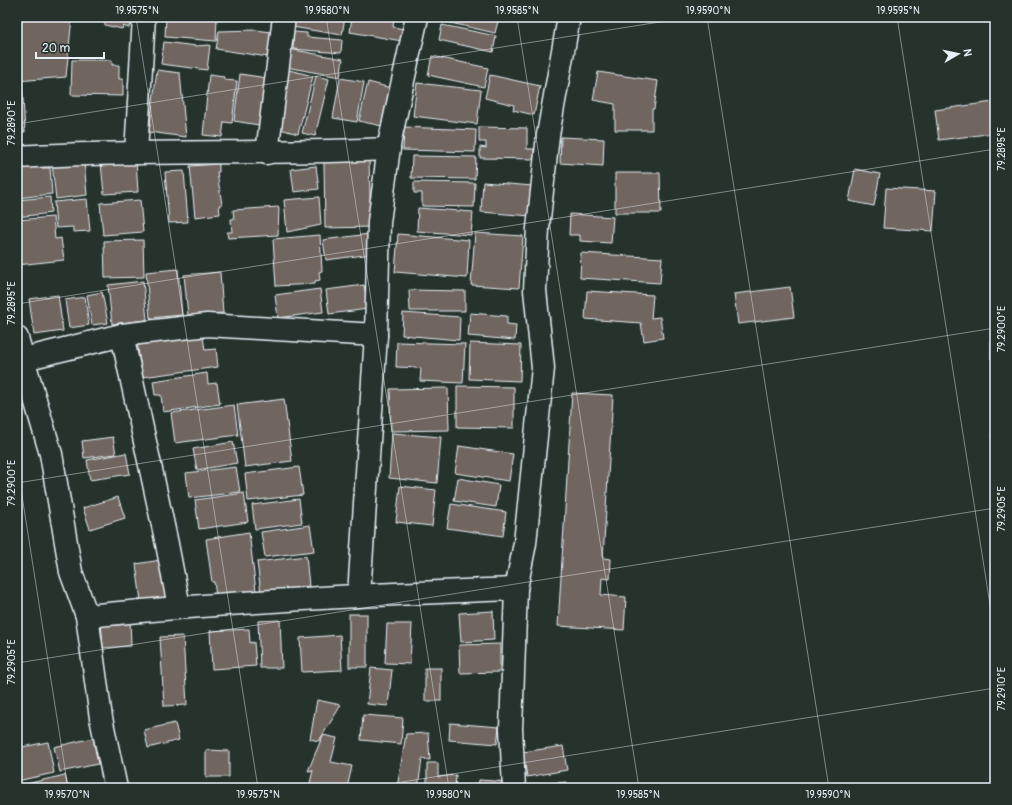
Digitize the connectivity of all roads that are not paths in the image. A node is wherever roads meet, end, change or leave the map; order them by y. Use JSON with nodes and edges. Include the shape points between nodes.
{"nodes":[{"id":1,"x":144,"y":17,"type":"edge"},
{"id":2,"x":284,"y":17,"type":"edge"},
{"id":3,"x":417,"y":17,"type":"edge"},
{"id":4,"x":569,"y":17,"type":"edge"},
{"id":5,"x":389,"y":149,"type":"junction"},
{"id":6,"x":136,"y":153,"type":"junction"},
{"id":7,"x":267,"y":153,"type":"junction"},
{"id":8,"x":17,"y":157,"type":"edge"},
{"id":9,"x":122,"y":335,"type":"junction"},
{"id":10,"x":376,"y":335,"type":"junction"},
{"id":11,"x":17,"y":338,"type":"edge"},
{"id":12,"x":24,"y":359,"type":"junction"},
{"id":13,"x":516,"y":589,"type":"junction"},
{"id":14,"x":359,"y":595,"type":"junction"},
{"id":15,"x":179,"y":607,"type":"junction"},
{"id":16,"x":87,"y":616,"type":"junction"},
{"id":17,"x":116,"y":788,"type":"edge"},
{"id":18,"x":514,"y":788,"type":"edge"}],
"edges":[{"from":1,"to":6,"type":"street"},
{"from":2,"to":7,"type":"street"},
{"from":3,"to":5,"type":"street"},
{"from":4,"to":13,"type":"street","via":[[548,135],[538,228],[535,290],[543,368],[525,543]]},
{"from":5,"to":7,"type":"street"},
{"from":5,"to":10,"type":"street","via":[[379,222]]},
{"from":6,"to":7,"type":"street"},
{"from":6,"to":8,"type":"street","via":[[74,153]]},
{"from":9,"to":10,"type":"street","via":[[207,325]]},
{"from":9,"to":12,"type":"street"},
{"from":9,"to":15,"type":"street"},
{"from":10,"to":14,"type":"street"},
{"from":11,"to":12,"type":"street"},
{"from":12,"to":16,"type":"street","via":[[52,454],[71,572]]},
{"from":13,"to":14,"type":"street"},
{"from":13,"to":18,"type":"street","via":[[511,730]]},
{"from":14,"to":15,"type":"street"},
{"from":15,"to":16,"type":"street"},
{"from":16,"to":17,"type":"street","via":[[101,718]]}]}
